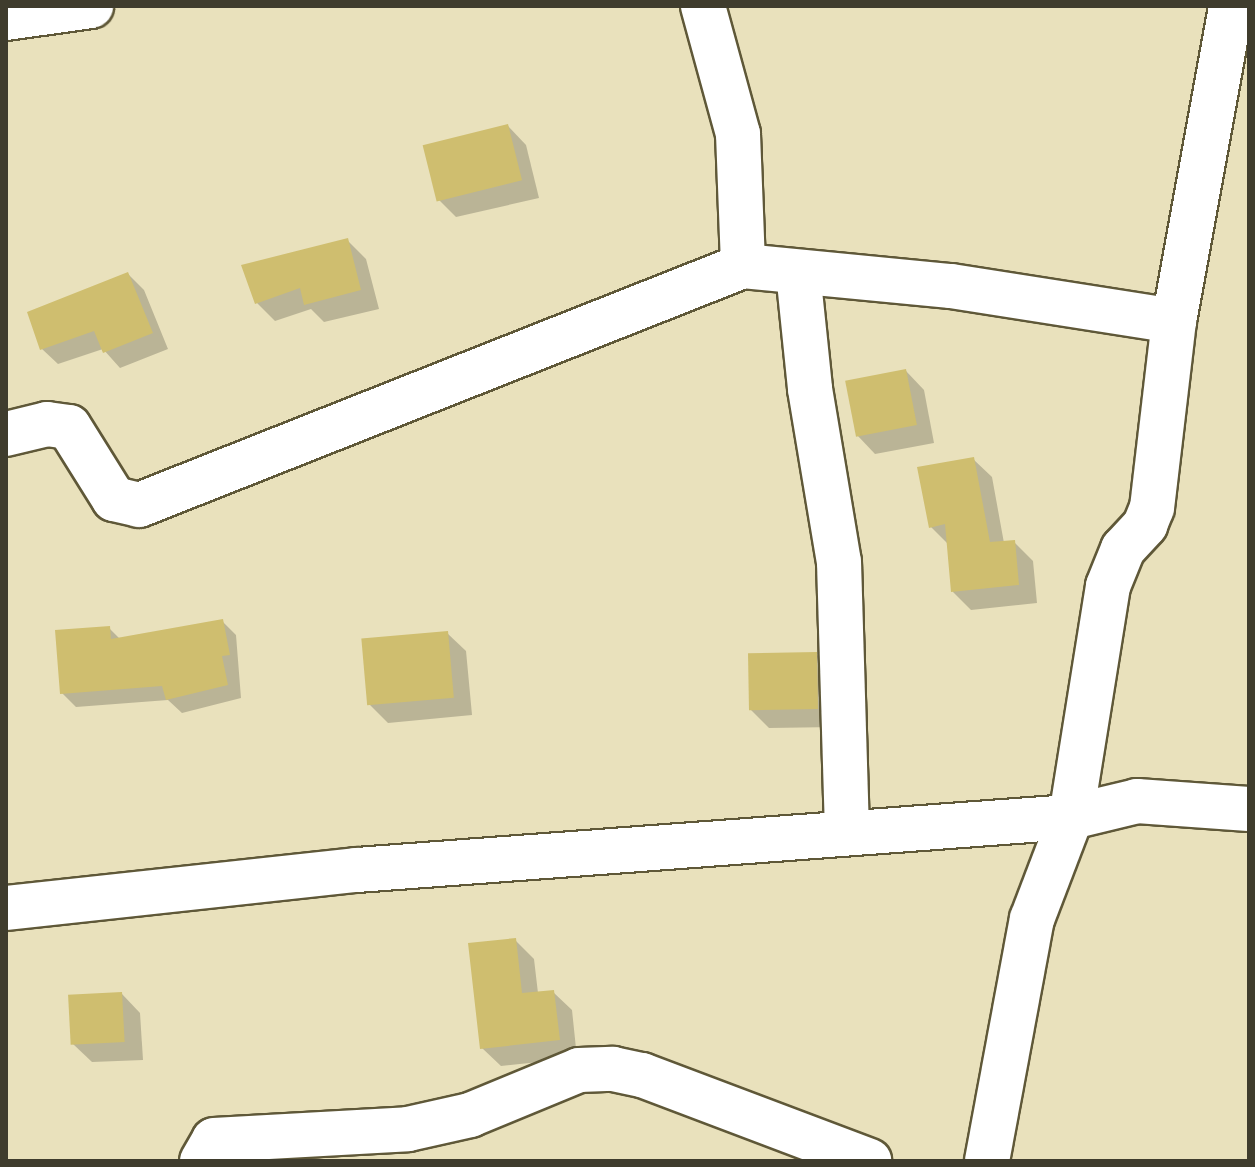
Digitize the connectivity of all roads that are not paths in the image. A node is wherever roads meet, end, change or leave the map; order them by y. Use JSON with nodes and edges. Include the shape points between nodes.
{"nodes":[{"id":1,"x":91,"y":6,"type":"edge"},
{"id":2,"x":703,"y":6,"type":"edge"},
{"id":3,"x":1231,"y":6,"type":"edge"},
{"id":4,"x":6,"y":18,"type":"edge"},
{"id":5,"x":743,"y":266,"type":"junction"},
{"id":6,"x":798,"y":272,"type":"junction"},
{"id":7,"x":1174,"y":321,"type":"junction"},
{"id":8,"x":6,"y":434,"type":"edge"},
{"id":9,"x":1249,"y":809,"type":"edge"},
{"id":10,"x":1071,"y":817,"type":"junction"},
{"id":11,"x":847,"y":833,"type":"junction"},
{"id":12,"x":6,"y":908,"type":"edge"},
{"id":13,"x":202,"y":1161,"type":"edge"},
{"id":14,"x":869,"y":1161,"type":"edge"},
{"id":15,"x":987,"y":1161,"type":"edge"}],
"edges":[{"from":1,"to":4,"type":"street"},
{"from":2,"to":5,"type":"street","via":[[738,134]]},
{"from":3,"to":7,"type":"street"},
{"from":5,"to":6,"type":"street"},
{"from":5,"to":8,"type":"street","via":[[139,505],[114,499],[69,427],[47,424]]},
{"from":6,"to":7,"type":"street","via":[[951,286]]},
{"from":6,"to":11,"type":"street","via":[[810,389],[839,562]]},
{"from":7,"to":10,"type":"street","via":[[1152,508],[1145,525],[1123,549],[1108,586]]},
{"from":9,"to":10,"type":"street","via":[[1137,801]]},
{"from":10,"to":11,"type":"street"},
{"from":10,"to":15,"type":"street","via":[[1032,919]]},
{"from":11,"to":12,"type":"street","via":[[357,870]]},
{"from":13,"to":14,"type":"street","via":[[214,1140],[408,1129],[470,1115],[579,1070],[613,1069],[642,1075]]}]}
